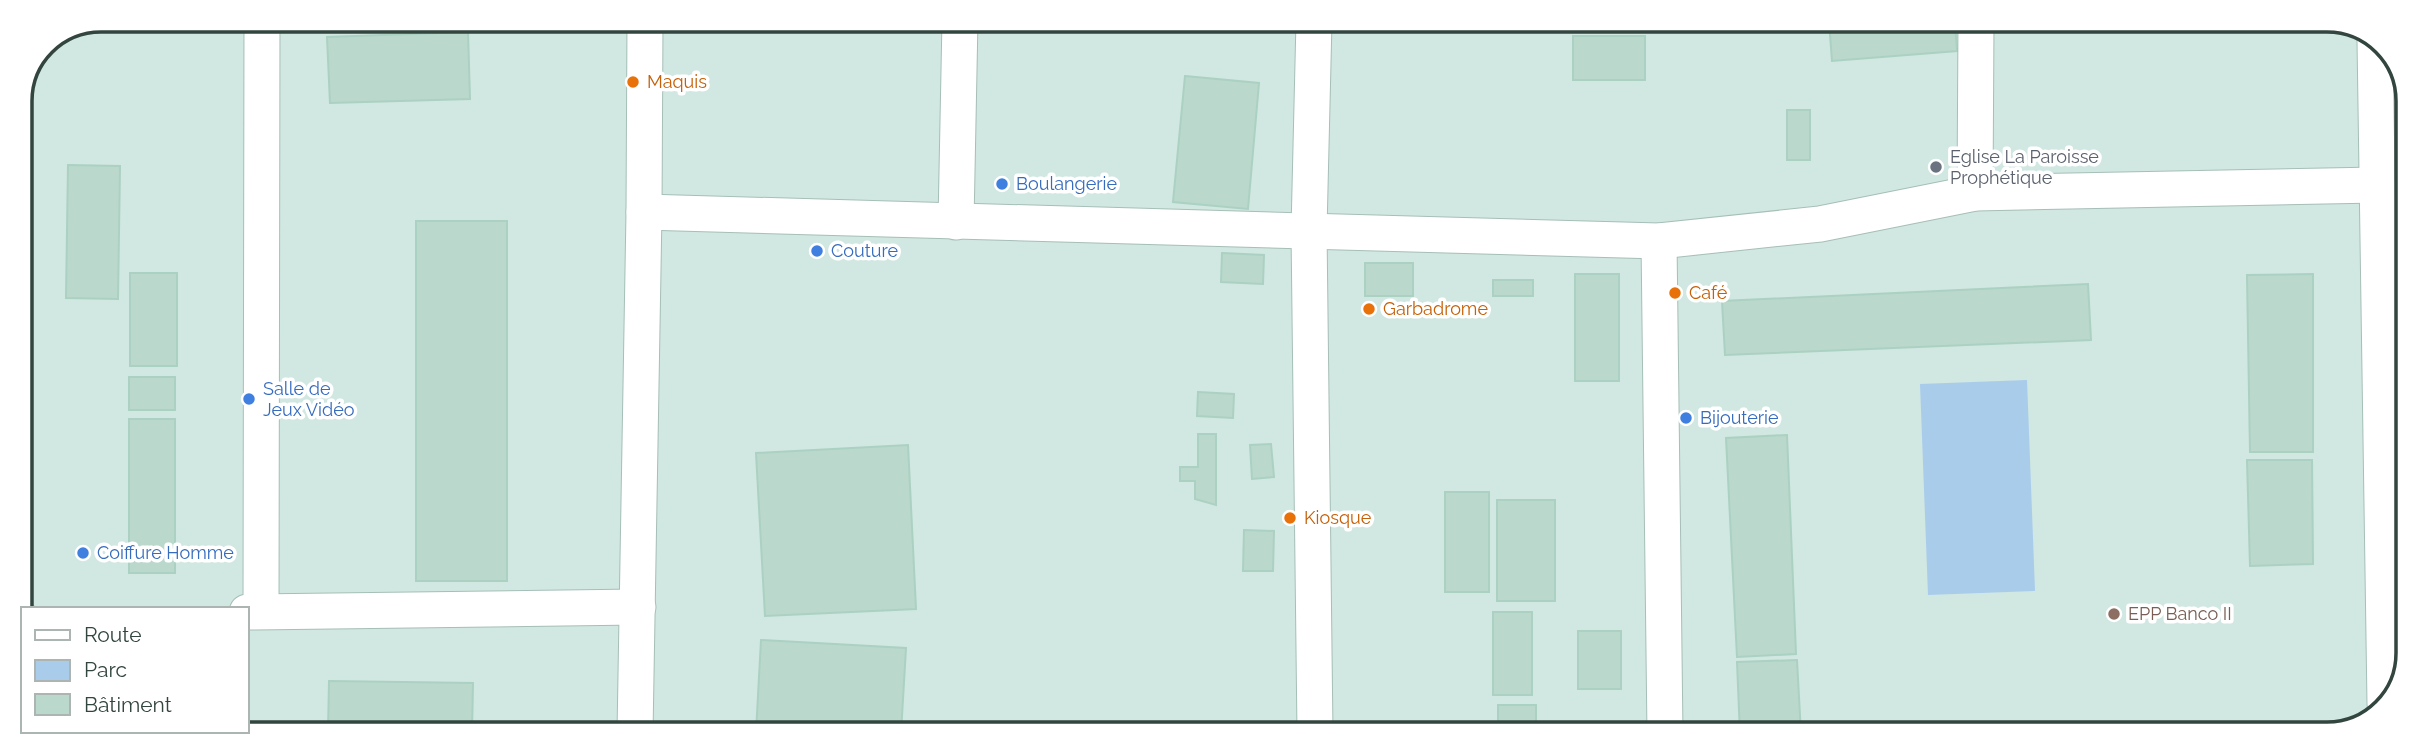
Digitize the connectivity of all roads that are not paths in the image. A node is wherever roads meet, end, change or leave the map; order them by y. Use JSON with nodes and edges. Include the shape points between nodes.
{"nodes":[{"id":1,"x":262,"y":32,"type":"edge"},
{"id":2,"x":645,"y":32,"type":"edge"},
{"id":3,"x":960,"y":32,"type":"edge"},
{"id":4,"x":1314,"y":32,"type":"edge"},
{"id":5,"x":1976,"y":32,"type":"edge"},
{"id":6,"x":2375,"y":53,"type":"edge"},
{"id":7,"x":2377,"y":185,"type":"junction"},
{"id":8,"x":1975,"y":193,"type":"junction"},
{"id":9,"x":644,"y":212,"type":"junction"},
{"id":10,"x":956,"y":222,"type":"junction"},
{"id":11,"x":1309,"y":230,"type":"junction"},
{"id":12,"x":2392,"y":237,"type":"edge"},
{"id":13,"x":1659,"y":241,"type":"junction"},
{"id":14,"x":638,"y":607,"type":"junction"},
{"id":15,"x":254,"y":611,"type":"edge"},
{"id":16,"x":2385,"y":690,"type":"edge"},
{"id":17,"x":635,"y":722,"type":"edge"},
{"id":18,"x":1315,"y":722,"type":"edge"},
{"id":19,"x":1665,"y":722,"type":"edge"}],
"edges":[{"from":1,"to":15,"type":"street"},
{"from":2,"to":9,"type":"street"},
{"from":3,"to":10,"type":"street"},
{"from":4,"to":11,"type":"street"},
{"from":5,"to":8,"type":"street"},
{"from":6,"to":7,"type":"street"},
{"from":7,"to":8,"type":"street"},
{"from":7,"to":12,"type":"street"},
{"from":8,"to":13,"type":"street","via":[[1820,224]]},
{"from":9,"to":10,"type":"street"},
{"from":9,"to":14,"type":"street"},
{"from":10,"to":11,"type":"street"},
{"from":11,"to":13,"type":"street"},
{"from":11,"to":18,"type":"street"},
{"from":12,"to":16,"type":"street"},
{"from":13,"to":19,"type":"street"},
{"from":14,"to":15,"type":"street"},
{"from":14,"to":17,"type":"street"}]}
